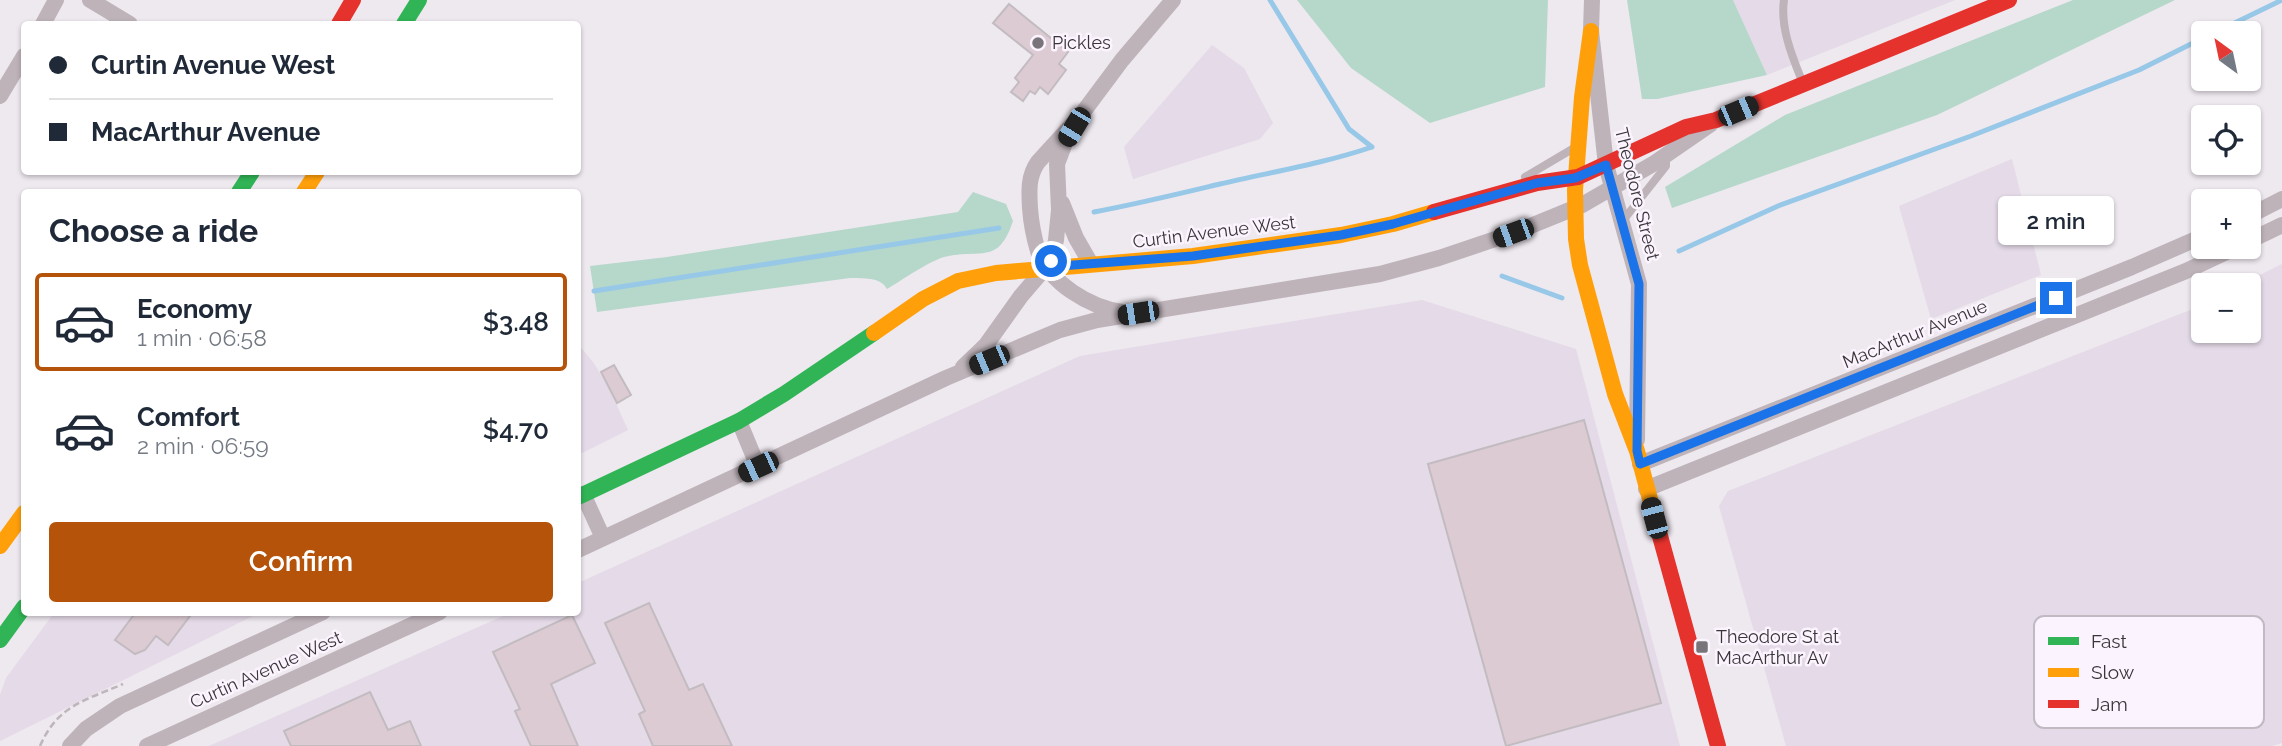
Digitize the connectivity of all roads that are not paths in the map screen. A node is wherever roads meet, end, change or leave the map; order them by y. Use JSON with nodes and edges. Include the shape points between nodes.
{"nodes":[{"id":1,"x":56,"y":0,"type":"edge"},
{"id":2,"x":90,"y":0,"type":"edge"},
{"id":3,"x":354,"y":0,"type":"edge"},
{"id":4,"x":419,"y":0,"type":"edge"},
{"id":5,"x":1173,"y":0,"type":"edge"},
{"id":6,"x":1592,"y":0,"type":"edge"},
{"id":7,"x":1783,"y":0,"type":"edge"},
{"id":8,"x":2009,"y":0,"type":"edge"},
{"id":9,"x":45,"y":21,"type":"edge"},
{"id":10,"x":125,"y":21,"type":"edge"},
{"id":11,"x":341,"y":21,"type":"edge"},
{"id":12,"x":406,"y":21,"type":"edge"},
{"id":13,"x":1591,"y":31,"type":"junction"},
{"id":14,"x":21,"y":60,"type":"edge"},
{"id":15,"x":1803,"y":84,"type":"junction"},
{"id":16,"x":0,"y":96,"type":"edge"},
{"id":17,"x":1082,"y":115,"type":"junction"},
{"id":18,"x":1716,"y":120,"type":"junction"},
{"id":19,"x":1577,"y":147,"type":"junction"},
{"id":20,"x":1667,"y":154,"type":"junction"},
{"id":21,"x":1606,"y":165,"type":"junction"},
{"id":22,"x":1575,"y":178,"type":"junction"},
{"id":23,"x":1058,"y":184,"type":"junction"},
{"id":24,"x":1612,"y":189,"type":"junction"},
{"id":25,"x":1515,"y":190,"type":"junction"},
{"id":26,"x":2282,"y":199,"type":"edge"},
{"id":27,"x":1575,"y":209,"type":"junction"},
{"id":28,"x":2261,"y":210,"type":"edge"},
{"id":29,"x":1621,"y":223,"type":"junction"},
{"id":30,"x":2282,"y":225,"type":"edge"},
{"id":31,"x":2261,"y":235,"type":"edge"},
{"id":32,"x":2191,"y":241,"type":"edge"},
{"id":33,"x":2212,"y":259,"type":"edge"},
{"id":34,"x":1091,"y":264,"type":"junction"},
{"id":35,"x":1047,"y":267,"type":"junction"},
{"id":36,"x":1138,"y":313,"type":"junction"},
{"id":37,"x":946,"y":378,"type":"junction"},
{"id":38,"x":739,"y":421,"type":"junction"},
{"id":39,"x":1639,"y":458,"type":"junction"},
{"id":40,"x":758,"y":467,"type":"junction"},
{"id":41,"x":1646,"y":489,"type":"junction"},
{"id":42,"x":581,"y":496,"type":"edge"},
{"id":43,"x":581,"y":498,"type":"edge"},
{"id":44,"x":21,"y":517,"type":"edge"},
{"id":45,"x":603,"y":538,"type":"junction"},
{"id":46,"x":0,"y":546,"type":"edge"},
{"id":47,"x":581,"y":549,"type":"edge"},
{"id":48,"x":21,"y":611,"type":"edge"},
{"id":49,"x":314,"y":616,"type":"edge"},
{"id":50,"x":432,"y":616,"type":"edge"},
{"id":51,"x":0,"y":640,"type":"edge"},
{"id":52,"x":167,"y":742,"type":"edge"},
{"id":53,"x":70,"y":746,"type":"edge"},
{"id":54,"x":147,"y":746,"type":"edge"},
{"id":55,"x":1718,"y":746,"type":"edge"}],
"edges":[{"from":1,"to":9,"type":"street"},
{"from":2,"to":10,"type":"street"},
{"from":3,"to":11,"type":"main road"},
{"from":4,"to":12,"type":"main road"},
{"from":5,"to":17,"type":"street"},
{"from":6,"to":13,"type":"street","name":"Theodore Street"},
{"from":7,"to":15,"type":"lane","via":[[1782,14]]},
{"from":8,"to":15,"type":"main road","name":"Curtin Avenue West"},
{"from":13,"to":19,"type":"main road","name":"Theodore Street"},
{"from":13,"to":21,"type":"street","name":"Theodore Street"},
{"from":14,"to":16,"type":"street"},
{"from":15,"to":18,"type":"main road","name":"Curtin Avenue West"},
{"from":17,"to":23,"type":"street","via":[[1058,157]]},
{"from":17,"to":35,"type":"street","via":[[1031,174],[1033,229]]},
{"from":18,"to":20,"type":"street","name":"Curtin Avenue West"},
{"from":18,"to":21,"type":"main road","name":"Curtin Avenue West","via":[[1686,127]]},
{"from":19,"to":22,"type":"main road","name":"Theodore Street"},
{"from":19,"to":25,"type":"lane","via":[[1524,177]]},
{"from":20,"to":24,"type":"street","name":"Curtin Avenue West"},
{"from":20,"to":29,"type":"lane","via":[[1666,166]]},
{"from":21,"to":22,"type":"main road","name":"Curtin Avenue West"},
{"from":21,"to":24,"type":"street","name":"Theodore Street"},
{"from":22,"to":25,"type":"main road","name":"Curtin Avenue West"},
{"from":22,"to":27,"type":"main road","name":"Theodore Street"},
{"from":23,"to":34,"type":"street","via":[[1065,213]]},
{"from":23,"to":35,"type":"street","via":[[1056,240]]},
{"from":24,"to":27,"type":"street","name":"Curtin Avenue West"},
{"from":24,"to":29,"type":"street","name":"Theodore Street"},
{"from":25,"to":34,"type":"main road","name":"Curtin Avenue West","via":[[1341,235],[1193,256]]},
{"from":26,"to":28,"type":"street"},
{"from":27,"to":36,"type":"street","name":"Curtin Avenue West","via":[[1390,272]]},
{"from":27,"to":39,"type":"main road","name":"Theodore Street","via":[[1586,291],[1615,394]]},
{"from":29,"to":39,"type":"street","name":"Theodore Street","via":[[1639,287]]},
{"from":30,"to":31,"type":"street"},
{"from":32,"to":39,"type":"street","name":"MacArthur Avenue","via":[[2107,278]]},
{"from":33,"to":41,"type":"street"},
{"from":34,"to":35,"type":"main road","name":"Curtin Avenue West"},
{"from":35,"to":36,"type":"street","via":[[1085,299],[1114,311]]},
{"from":35,"to":37,"type":"street","via":[[979,353]]},
{"from":35,"to":38,"type":"main road","name":"Curtin Avenue West","via":[[948,285]]},
{"from":36,"to":37,"type":"street","name":"Curtin Avenue West","via":[[1076,324]]},
{"from":37,"to":40,"type":"street","name":"Curtin Avenue West"},
{"from":38,"to":40,"type":"street"},
{"from":38,"to":42,"type":"main road","name":"Curtin Avenue West"},
{"from":39,"to":41,"type":"main road","name":"Theodore Street"},
{"from":40,"to":45,"type":"street","name":"Curtin Avenue West"},
{"from":41,"to":55,"type":"main road","name":"Theodore Street"},
{"from":43,"to":45,"type":"street","name":"Curtin Avenue West"},
{"from":44,"to":46,"type":"main road"},
{"from":45,"to":47,"type":"street","name":"Curtin Avenue West"},
{"from":48,"to":51,"type":"main road"},
{"from":49,"to":53,"type":"street","name":"Curtin Avenue West","via":[[120,706]]},
{"from":50,"to":52,"type":"street","name":"Curtin Avenue West"},
{"from":52,"to":54,"type":"street","name":"Curtin Avenue West"}]}
